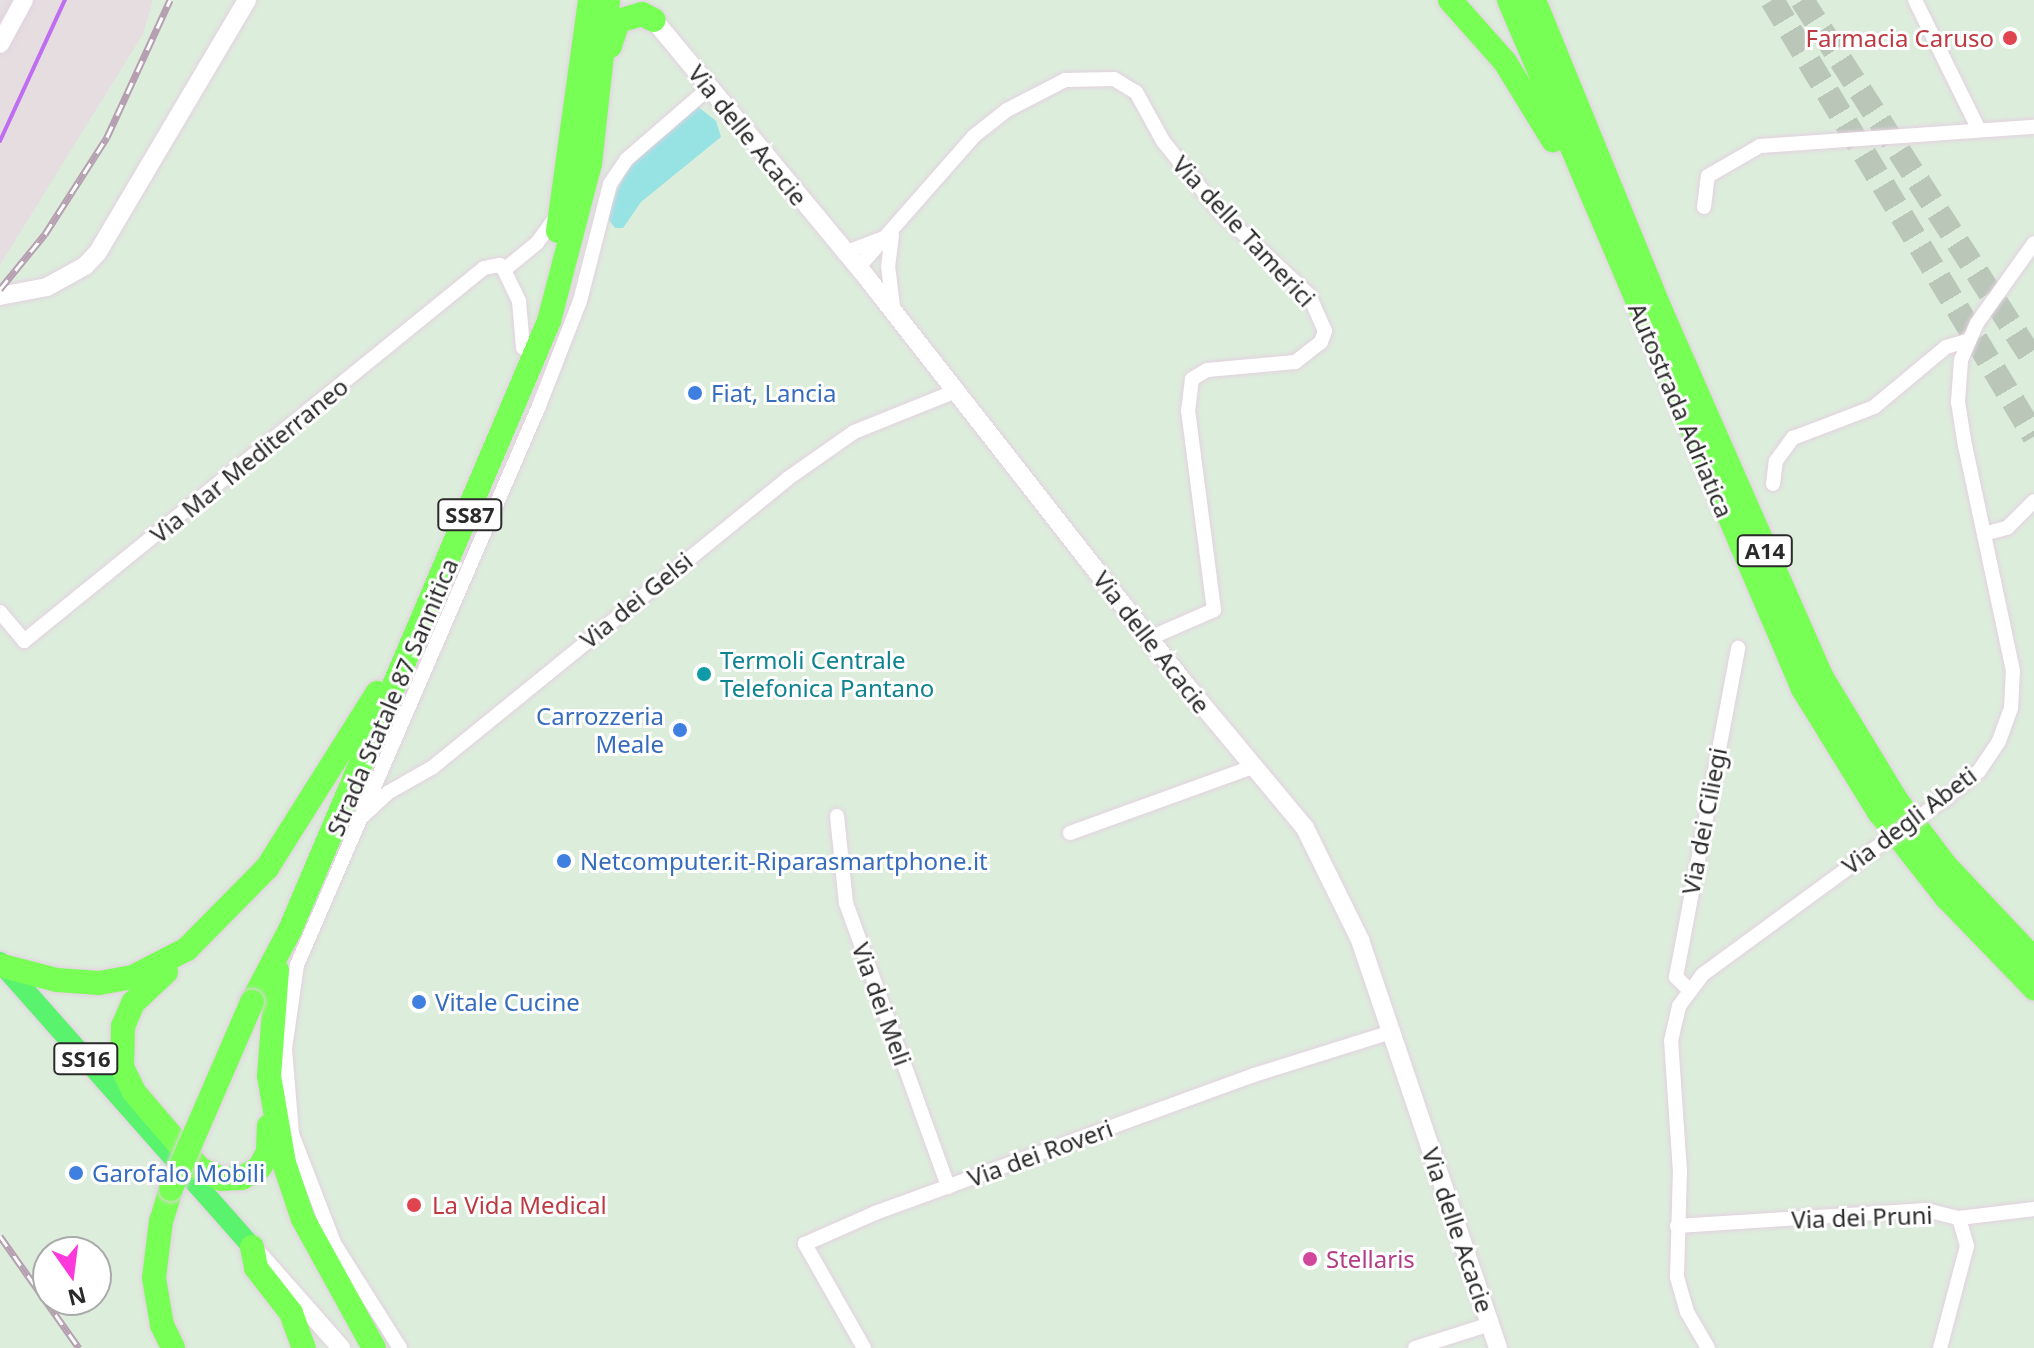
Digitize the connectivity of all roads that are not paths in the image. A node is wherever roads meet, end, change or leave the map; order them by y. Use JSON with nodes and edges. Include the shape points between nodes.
{"nodes":[{"id":1,"x":24,"y":0,"type":"edge"},
{"id":2,"x":247,"y":0,"type":"edge"},
{"id":3,"x":590,"y":0,"type":"edge"},
{"id":4,"x":608,"y":0,"type":"edge"},
{"id":5,"x":1450,"y":0,"type":"edge"},
{"id":6,"x":1509,"y":0,"type":"edge"},
{"id":7,"x":1534,"y":0,"type":"edge"},
{"id":8,"x":1541,"y":0,"type":"edge"},
{"id":9,"x":1915,"y":0,"type":"edge"},
{"id":10,"x":648,"y":10,"type":"edge"},
{"id":11,"x":0,"y":44,"type":"edge"},
{"id":12,"x":600,"y":84,"type":"junction"},
{"id":13,"x":710,"y":87,"type":"junction"},
{"id":14,"x":1575,"y":97,"type":"junction"},
{"id":15,"x":2034,"y":127,"type":"edge"},
{"id":16,"x":1979,"y":130,"type":"junction"},
{"id":17,"x":563,"y":207,"type":"junction"},
{"id":18,"x":1704,"y":207,"type":"dead end"},
{"id":19,"x":892,"y":235,"type":"junction"},
{"id":20,"x":2034,"y":243,"type":"edge"},
{"id":21,"x":844,"y":253,"type":"junction"},
{"id":22,"x":888,"y":266,"type":"junction"},
{"id":23,"x":504,"y":270,"type":"junction"},
{"id":24,"x":863,"y":274,"type":"junction"},
{"id":25,"x":0,"y":296,"type":"edge"},
{"id":26,"x":894,"y":314,"type":"junction"},
{"id":27,"x":1967,"y":341,"type":"junction"},
{"id":28,"x":523,"y":348,"type":"junction"},
{"id":29,"x":956,"y":391,"type":"junction"},
{"id":30,"x":1703,"y":460,"type":"junction"},
{"id":31,"x":1773,"y":484,"type":"dead end"},
{"id":32,"x":2034,"y":501,"type":"edge"},
{"id":33,"x":1984,"y":534,"type":"junction"},
{"id":34,"x":0,"y":612,"type":"edge"},
{"id":35,"x":1150,"y":638,"type":"junction"},
{"id":36,"x":1738,"y":648,"type":"dead end"},
{"id":37,"x":377,"y":693,"type":"junction"},
{"id":38,"x":1252,"y":767,"type":"junction"},
{"id":39,"x":837,"y":816,"type":"dead end"},
{"id":40,"x":1070,"y":833,"type":"dead end"},
{"id":41,"x":345,"y":848,"type":"junction"},
{"id":42,"x":290,"y":930,"type":"junction"},
{"id":43,"x":172,"y":958,"type":"junction"},
{"id":44,"x":2034,"y":959,"type":"edge"},
{"id":45,"x":2,"y":964,"type":"edge"},
{"id":46,"x":2034,"y":988,"type":"edge"},
{"id":47,"x":1688,"y":989,"type":"junction"},
{"id":48,"x":252,"y":1002,"type":"junction"},
{"id":49,"x":1391,"y":1032,"type":"junction"},
{"id":50,"x":271,"y":1108,"type":"junction"},
{"id":51,"x":948,"y":1187,"type":"junction"},
{"id":52,"x":2034,"y":1209,"type":"edge"},
{"id":53,"x":1959,"y":1218,"type":"junction"},
{"id":54,"x":1677,"y":1226,"type":"junction"},
{"id":55,"x":252,"y":1247,"type":"junction"},
{"id":56,"x":1490,"y":1324,"type":"junction"},
{"id":57,"x":173,"y":1348,"type":"edge"},
{"id":58,"x":304,"y":1348,"type":"edge"},
{"id":59,"x":341,"y":1348,"type":"edge"},
{"id":60,"x":374,"y":1348,"type":"edge"},
{"id":61,"x":400,"y":1348,"type":"edge"},
{"id":62,"x":864,"y":1348,"type":"edge"},
{"id":63,"x":1415,"y":1348,"type":"edge"},
{"id":64,"x":1498,"y":1348,"type":"edge"},
{"id":65,"x":1708,"y":1348,"type":"edge"},
{"id":66,"x":1940,"y":1348,"type":"edge"}],
"edges":[{"from":1,"to":11,"type":"street"},
{"from":2,"to":25,"type":"street","via":[[98,252],[85,266],[47,287]]},
{"from":3,"to":17,"type":"highway","name":"Strada Statale 87 Sannitica","number":"SS87"},
{"from":4,"to":12,"type":"highway","name":"Strada Statale 87 Sannitica","number":"SS87"},
{"from":5,"to":30,"type":"highway","via":[[1505,62],[1545,123],[1644,345]]},
{"from":6,"to":30,"type":"highway","name":"Autostrada Adriatica","number":"A14"},
{"from":7,"to":14,"type":"highway","name":"Autostrada Adriatica","number":"A14"},
{"from":8,"to":14,"type":"highway"},
{"from":9,"to":16,"type":"street"},
{"from":10,"to":12,"type":"highway","number":"SS87","via":[[618,21]]},
{"from":10,"to":13,"type":"street","name":"Via delle Acacie"},
{"from":12,"to":42,"type":"highway","name":"Strada Statale 87 Sannitica","number":"SS87","via":[[587,179],[557,295],[529,375]]},
{"from":13,"to":21,"type":"street","name":"Via delle Acacie"},
{"from":13,"to":41,"type":"street","via":[[627,159],[610,184],[580,301],[539,406]]},
{"from":14,"to":44,"type":"highway","name":"Autostrada Adriatica","number":"A14","via":[[1667,326],[1821,676],[1897,801],[1946,866]]},
{"from":15,"to":16,"type":"street"},
{"from":16,"to":18,"type":"street","via":[[1760,146],[1708,176]]},
{"from":17,"to":23,"type":"street","via":[[537,243]]},
{"from":17,"to":28,"type":"highway","name":"Strada Statale 87 Sannitica","number":"SS87"},
{"from":19,"to":21,"type":"street"},
{"from":19,"to":22,"type":"street"},
{"from":19,"to":24,"type":"street","name":"Via delle Tamerici"},
{"from":19,"to":35,"type":"street","name":"Via delle Tamerici","via":[[965,145],[1007,110],[1065,80],[1114,79],[1136,92],[1163,141],[1218,210],[1309,295],[1325,331],[1321,342],[1295,362],[1207,370],[1192,379],[1186,393],[1214,610]]},
{"from":20,"to":27,"type":"street","name":"Via degli Abeti"},
{"from":21,"to":24,"type":"street","name":"Via delle Acacie"},
{"from":22,"to":24,"type":"street"},
{"from":22,"to":26,"type":"street"},
{"from":23,"to":28,"type":"street","via":[[519,301]]},
{"from":23,"to":34,"type":"street","name":"Via Mar Mediterraneo","via":[[500,265],[484,268],[24,641]]},
{"from":24,"to":26,"type":"street","name":"Via delle Acacie"},
{"from":26,"to":29,"type":"street","name":"Via delle Acacie"},
{"from":27,"to":31,"type":"street","via":[[1946,347],[1874,407],[1793,438],[1776,461]]},
{"from":27,"to":33,"type":"street","name":"Via degli Abeti","via":[[1958,402]]},
{"from":28,"to":37,"type":"highway","name":"Strada Statale 87 Sannitica","number":"SS87"},
{"from":29,"to":35,"type":"street","name":"Via delle Acacie"},
{"from":29,"to":41,"type":"street","name":"Via dei Gelsi","via":[[854,432],[787,479],[433,767],[389,792],[363,816]]},
{"from":30,"to":46,"type":"highway","name":"Autostrada Adriatica","number":"A14","via":[[1803,689],[1840,753],[1946,897]]},
{"from":32,"to":33,"type":"street","via":[[2007,528]]},
{"from":33,"to":47,"type":"street","name":"Via degli Abeti","bridge":true,"via":[[2013,671],[2011,708],[1999,741],[1979,771],[1946,798]]},
{"from":35,"to":38,"type":"street","name":"Via delle Acacie"},
{"from":36,"to":47,"type":"street","name":"Via dei Ciliegi","via":[[1676,977]]},
{"from":37,"to":43,"type":"highway","via":[[267,868],[231,910]]},
{"from":37,"to":48,"type":"highway","number":"SS87"},
{"from":38,"to":40,"type":"street"},
{"from":38,"to":49,"type":"street","name":"Via delle Acacie","via":[[1305,828],[1329,869]]},
{"from":39,"to":51,"type":"street","name":"Via dei Meli","via":[[846,903]]},
{"from":41,"to":61,"type":"street","via":[[297,965],[288,1010],[285,1091],[292,1134],[334,1243]]},
{"from":42,"to":48,"type":"highway"},
{"from":42,"to":50,"type":"highway","via":[[275,975],[269,1019]]},
{"from":43,"to":45,"type":"highway","via":[[133,977],[99,983],[57,980]]},
{"from":43,"to":50,"type":"highway","via":[[167,972],[133,1003],[123,1026],[122,1067],[134,1092],[200,1169],[221,1179],[242,1178],[265,1161]]},
{"from":45,"to":55,"type":"main road","number":"SS16"},
{"from":47,"to":54,"type":"street","via":[[1671,1041],[1680,1172]]},
{"from":48,"to":57,"type":"highway","bridge":true,"via":[[161,1221],[154,1278],[158,1312]]},
{"from":49,"to":51,"type":"street","name":"Via dei Roveri","via":[[1254,1075]]},
{"from":49,"to":56,"type":"street","name":"Via delle Acacie"},
{"from":50,"to":60,"type":"highway","via":[[303,1219]]},
{"from":51,"to":62,"type":"street","name":"Via dei Roveri","via":[[805,1244]]},
{"from":52,"to":53,"type":"street"},
{"from":53,"to":54,"type":"street","name":"Via dei Pruni","via":[[1926,1210]]},
{"from":53,"to":66,"type":"street","name":"Via dei Pruni","via":[[1967,1246]]},
{"from":54,"to":65,"type":"street","via":[[1680,1295]]},
{"from":55,"to":58,"type":"highway","via":[[256,1268],[291,1313]]},
{"from":55,"to":59,"type":"street","number":"SS16"},
{"from":56,"to":63,"type":"street"},
{"from":56,"to":64,"type":"street","name":"Via delle Acacie"}]}
